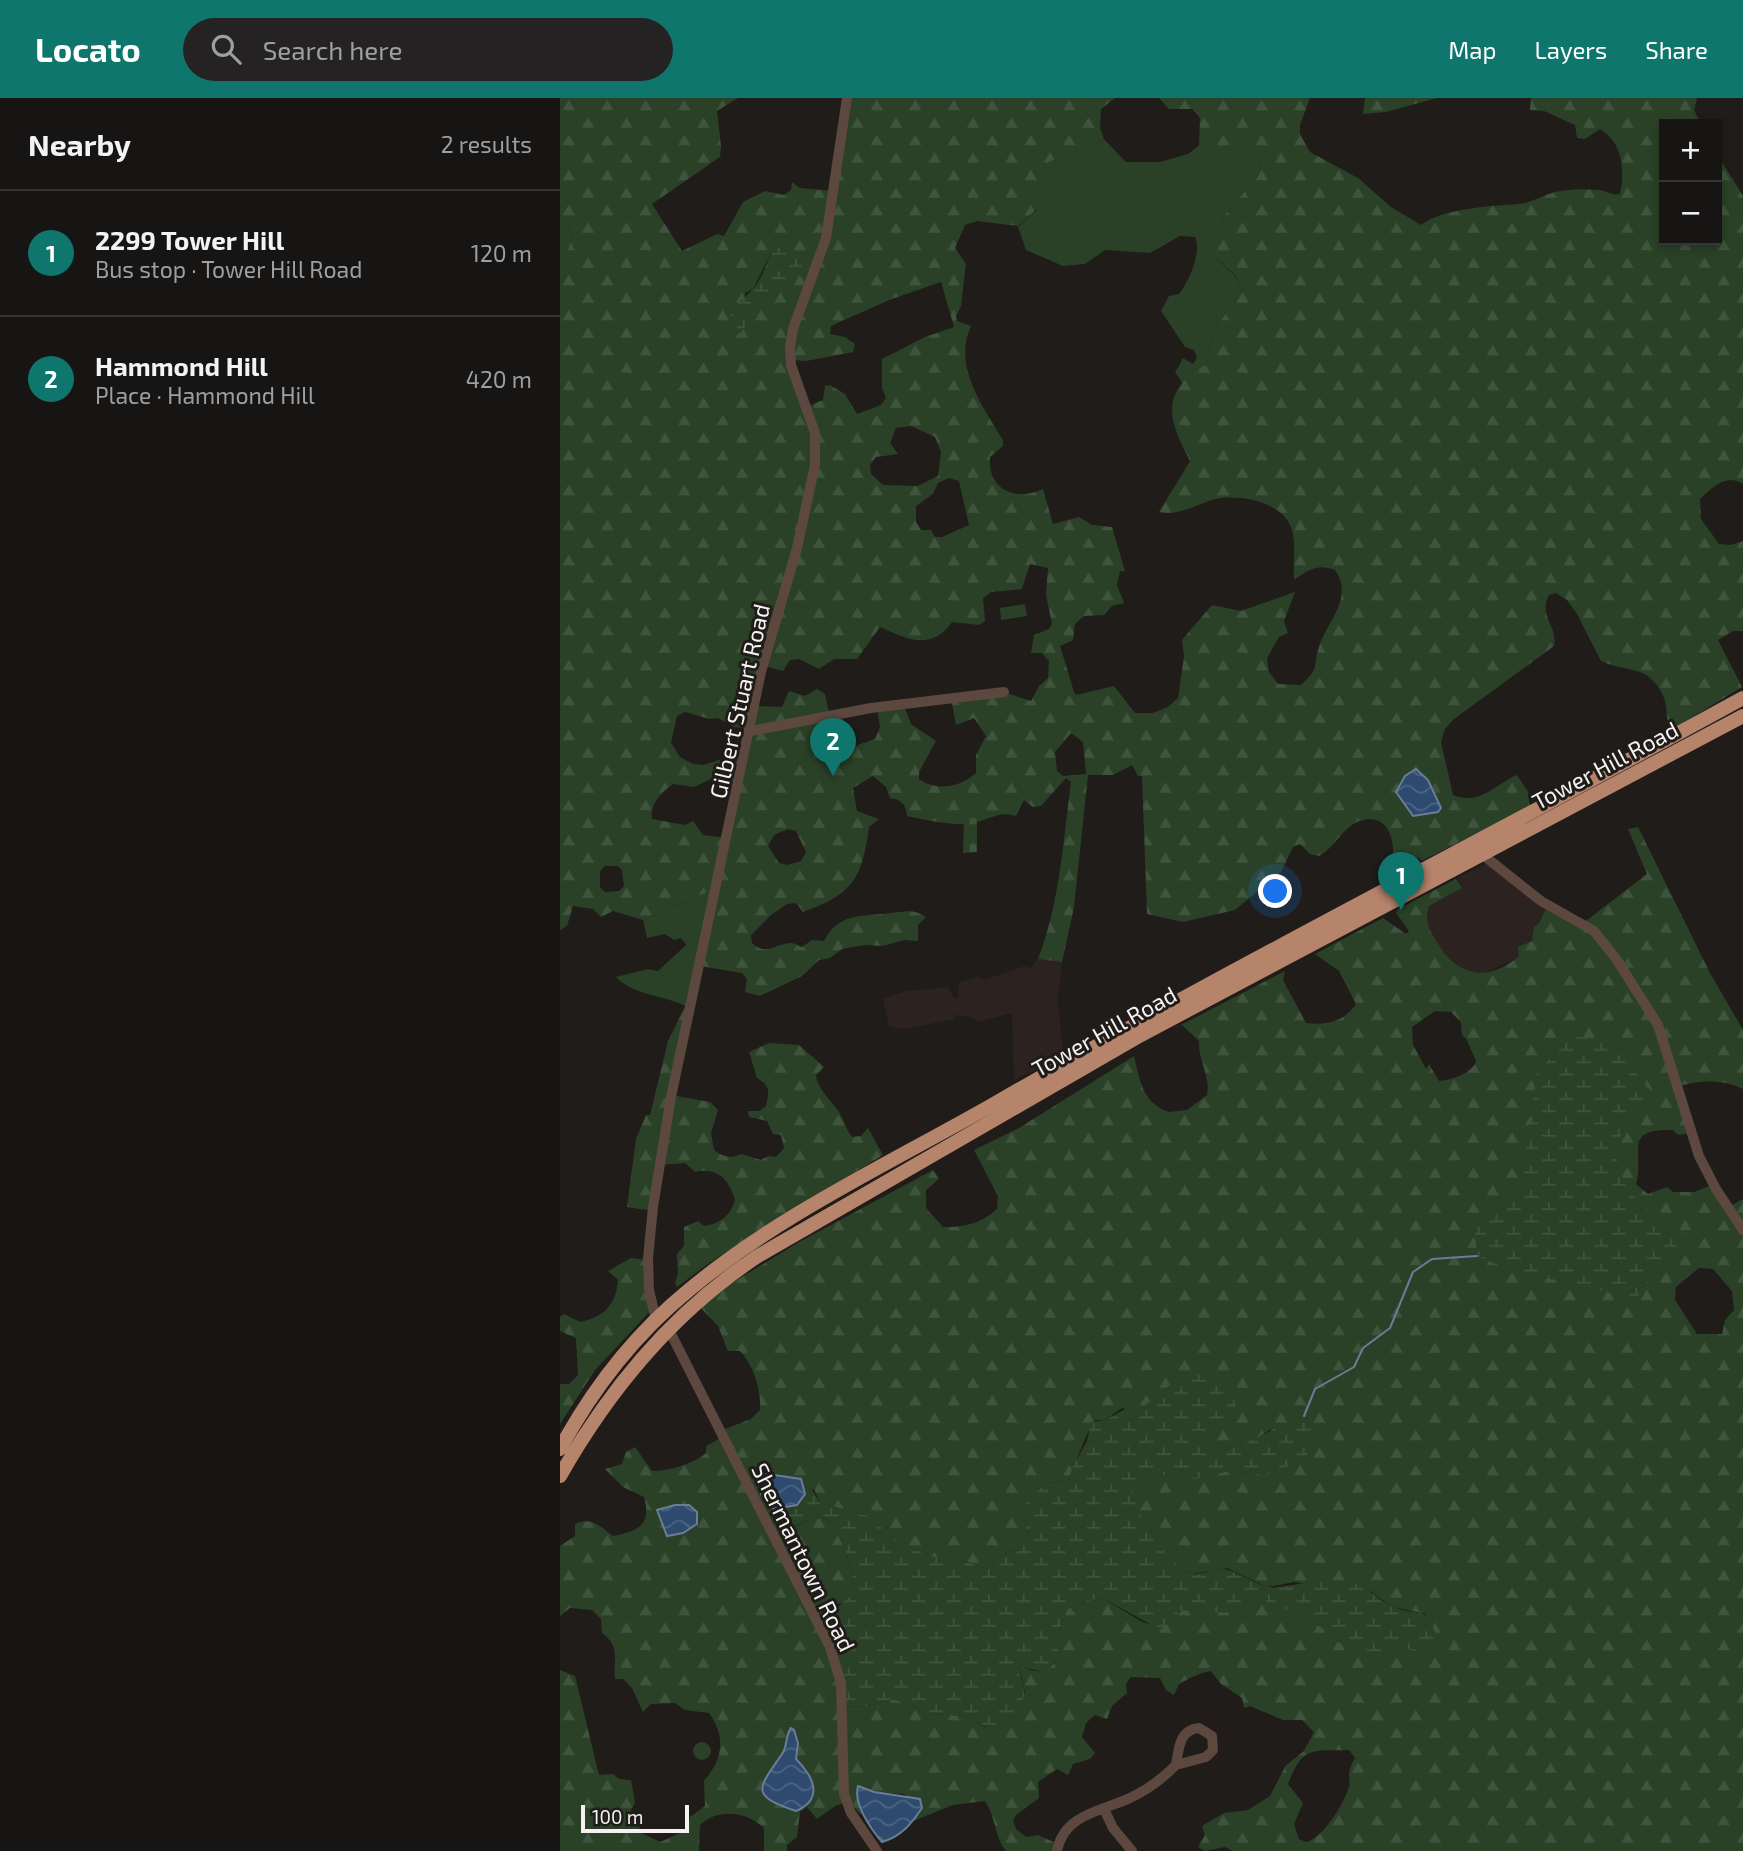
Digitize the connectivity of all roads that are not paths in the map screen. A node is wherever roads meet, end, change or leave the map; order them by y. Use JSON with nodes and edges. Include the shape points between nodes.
{"nodes":[{"id":1,"x":847,"y":98,"type":"edge"},
{"id":2,"x":1004,"y":692,"type":"dead end"},
{"id":3,"x":1743,"y":698,"type":"edge"},
{"id":4,"x":1743,"y":716,"type":"edge"},
{"id":5,"x":751,"y":731,"type":"junction"},
{"id":6,"x":1483,"y":855,"type":"junction"},
{"id":7,"x":1190,"y":994,"type":"junction"},
{"id":8,"x":988,"y":1123,"type":"junction"},
{"id":9,"x":1743,"y":1230,"type":"edge"},
{"id":10,"x":662,"y":1324,"type":"junction"},
{"id":11,"x":560,"y":1449,"type":"edge"},
{"id":12,"x":560,"y":1476,"type":"edge"},
{"id":13,"x":1176,"y":1765,"type":"dead end"},
{"id":14,"x":1104,"y":1809,"type":"junction"},
{"id":15,"x":877,"y":1851,"type":"edge"},
{"id":16,"x":1057,"y":1851,"type":"edge"},
{"id":17,"x":1132,"y":1851,"type":"edge"}],
"edges":[{"from":1,"to":5,"type":"street","name":"Gilbert Stuart Road","via":[[826,238],[790,348],[815,433],[815,465],[761,672]]},
{"from":2,"to":5,"type":"street","via":[[871,708]]},
{"from":3,"to":7,"type":"highway","name":"Tower Hill Road"},
{"from":4,"to":6,"type":"highway","name":"Tower Hill Road"},
{"from":5,"to":10,"type":"street","name":"Gilbert Stuart Road","via":[[657,1175],[648,1274]]},
{"from":6,"to":8,"type":"highway","name":"Tower Hill Road","via":[[1141,1035]]},
{"from":6,"to":9,"type":"street","via":[[1541,901],[1594,931],[1617,960],[1658,1025],[1699,1156]]},
{"from":7,"to":8,"type":"highway","via":[[1158,1020],[992,1115]]},
{"from":7,"to":10,"type":"highway","name":"Tower Hill Road","via":[[758,1238],[687,1291]]},
{"from":8,"to":10,"type":"highway","name":"Tower Hill Road","via":[[758,1256]]},
{"from":10,"to":11,"type":"highway","name":"Tower Hill Road","via":[[586,1401]]},
{"from":10,"to":12,"type":"highway","name":"Tower Hill Road"},
{"from":10,"to":15,"type":"street","name":"Shermantown Road","via":[[830,1647],[841,1683],[844,1794]]},
{"from":13,"to":14,"type":"street","via":[[1148,1789]]},
{"from":14,"to":16,"type":"street","via":[[1074,1821]]},
{"from":14,"to":17,"type":"street"}]}
